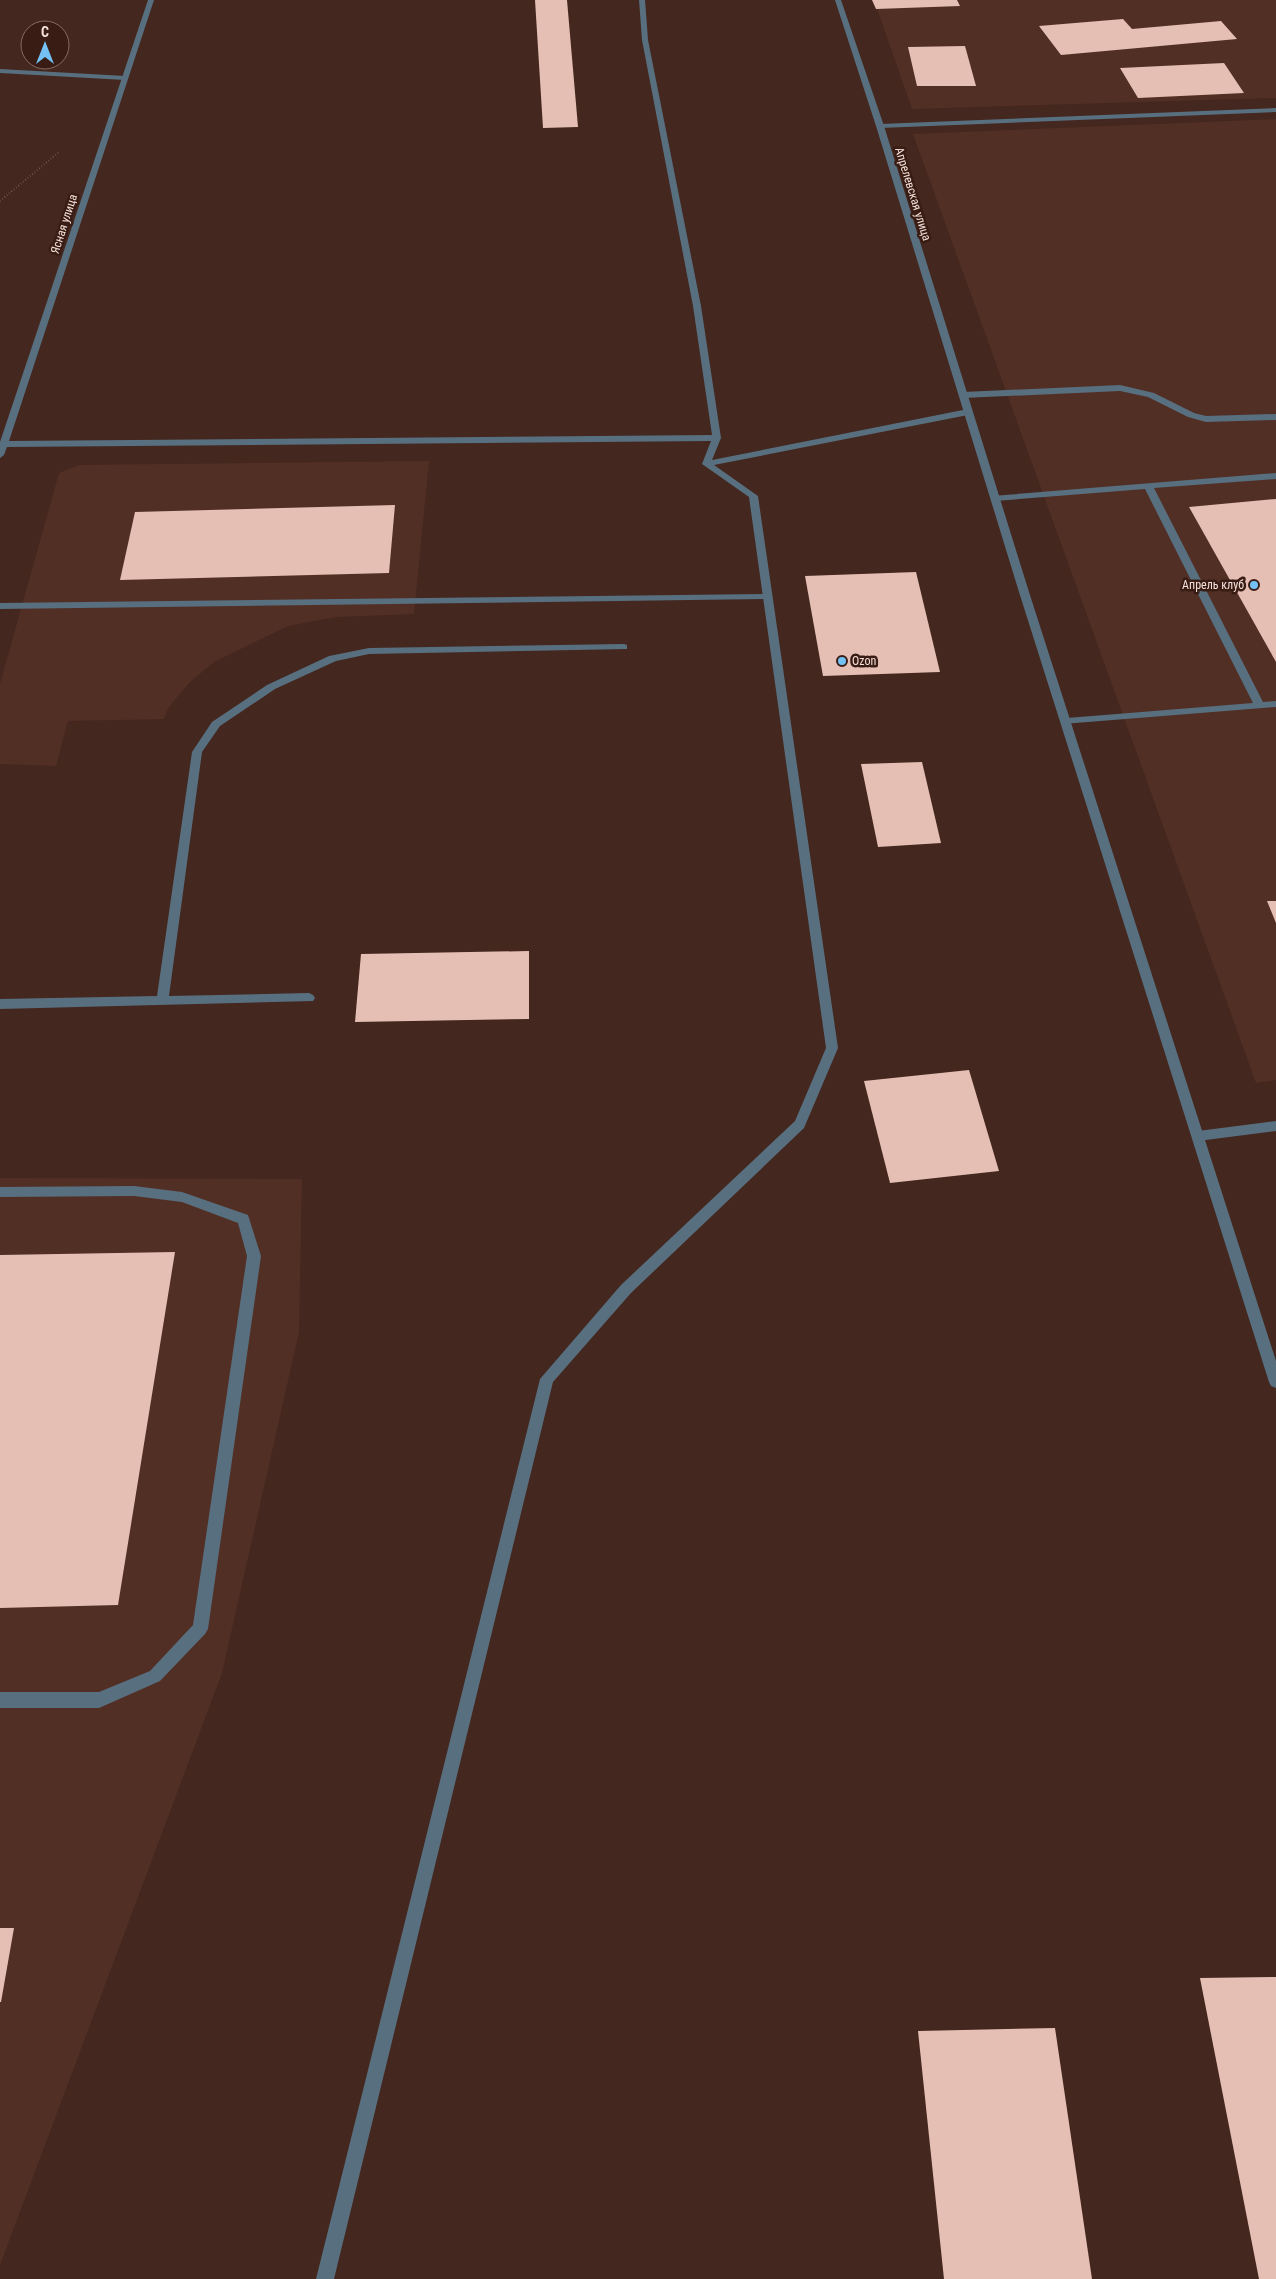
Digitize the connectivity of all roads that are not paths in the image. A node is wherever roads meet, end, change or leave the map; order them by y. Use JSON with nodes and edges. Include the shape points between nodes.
{"nodes":[{"id":1,"x":151,"y":0,"type":"edge"},
{"id":2,"x":642,"y":0,"type":"edge"},
{"id":3,"x":838,"y":0,"type":"edge"},
{"id":4,"x":0,"y":72,"type":"edge"},
{"id":5,"x":126,"y":78,"type":"junction"},
{"id":6,"x":1274,"y":110,"type":"edge"},
{"id":7,"x":1276,"y":117,"type":"edge"},
{"id":8,"x":880,"y":126,"type":"junction"},
{"id":9,"x":962,"y":395,"type":"junction"},
{"id":10,"x":968,"y":412,"type":"junction"},
{"id":11,"x":1276,"y":417,"type":"edge"},
{"id":12,"x":717,"y":438,"type":"junction"},
{"id":13,"x":2,"y":444,"type":"edge"},
{"id":14,"x":0,"y":455,"type":"edge"},
{"id":15,"x":706,"y":464,"type":"junction"},
{"id":16,"x":1276,"y":476,"type":"edge"},
{"id":17,"x":1148,"y":486,"type":"junction"},
{"id":18,"x":996,"y":498,"type":"junction"},
{"id":19,"x":768,"y":597,"type":"junction"},
{"id":20,"x":0,"y":606,"type":"edge"},
{"id":21,"x":624,"y":647,"type":"dead end"},
{"id":22,"x":1276,"y":704,"type":"edge"},
{"id":23,"x":1260,"y":706,"type":"junction"},
{"id":24,"x":1067,"y":722,"type":"junction"},
{"id":25,"x":309,"y":998,"type":"dead end"},
{"id":26,"x":162,"y":1001,"type":"junction"},
{"id":27,"x":0,"y":1004,"type":"edge"},
{"id":28,"x":1276,"y":1126,"type":"edge"},
{"id":29,"x":1198,"y":1136,"type":"junction"},
{"id":30,"x":0,"y":1192,"type":"edge"},
{"id":31,"x":1276,"y":1382,"type":"edge"},
{"id":32,"x":0,"y":1700,"type":"edge"},
{"id":33,"x":325,"y":2279,"type":"edge"}],
"edges":[{"from":1,"to":5,"type":"street","name":"Ясная улица"},
{"from":2,"to":12,"type":"street","via":[[645,40],[697,306]]},
{"from":3,"to":8,"type":"street","name":"Апрелевская улица"},
{"from":4,"to":5,"type":"street"},
{"from":5,"to":13,"type":"street","name":"Ясная улица"},
{"from":6,"to":7,"type":"street"},
{"from":6,"to":8,"type":"street"},
{"from":8,"to":9,"type":"street","name":"Апрелевская улица"},
{"from":9,"to":10,"type":"street","name":"Апрелевская улица"},
{"from":9,"to":11,"type":"street","via":[[1120,388],[1151,395],[1206,419]]},
{"from":10,"to":15,"type":"street"},
{"from":10,"to":18,"type":"street","name":"Апрелевская улица"},
{"from":12,"to":13,"type":"street"},
{"from":12,"to":15,"type":"street"},
{"from":13,"to":14,"type":"street","name":"Ясная улица"},
{"from":15,"to":19,"type":"street","via":[[753,496]]},
{"from":16,"to":17,"type":"street"},
{"from":17,"to":18,"type":"street"},
{"from":17,"to":23,"type":"street"},
{"from":18,"to":24,"type":"street","name":"Апрелевская улица"},
{"from":19,"to":20,"type":"street"},
{"from":19,"to":33,"type":"street","via":[[832,1048],[800,1124],[626,1289],[547,1379]]},
{"from":21,"to":26,"type":"street","via":[[369,651],[333,658],[271,687],[216,724],[197,752]]},
{"from":22,"to":23,"type":"street"},
{"from":23,"to":24,"type":"street"},
{"from":24,"to":29,"type":"street","name":"Апрелевская улица"},
{"from":25,"to":26,"type":"street"},
{"from":26,"to":27,"type":"street"},
{"from":28,"to":29,"type":"street"},
{"from":29,"to":31,"type":"street","name":"Апрелевская улица"},
{"from":30,"to":32,"type":"street","via":[[134,1191],[182,1197],[243,1219],[254,1256],[200,1629],[155,1676],[99,1700]]}]}
